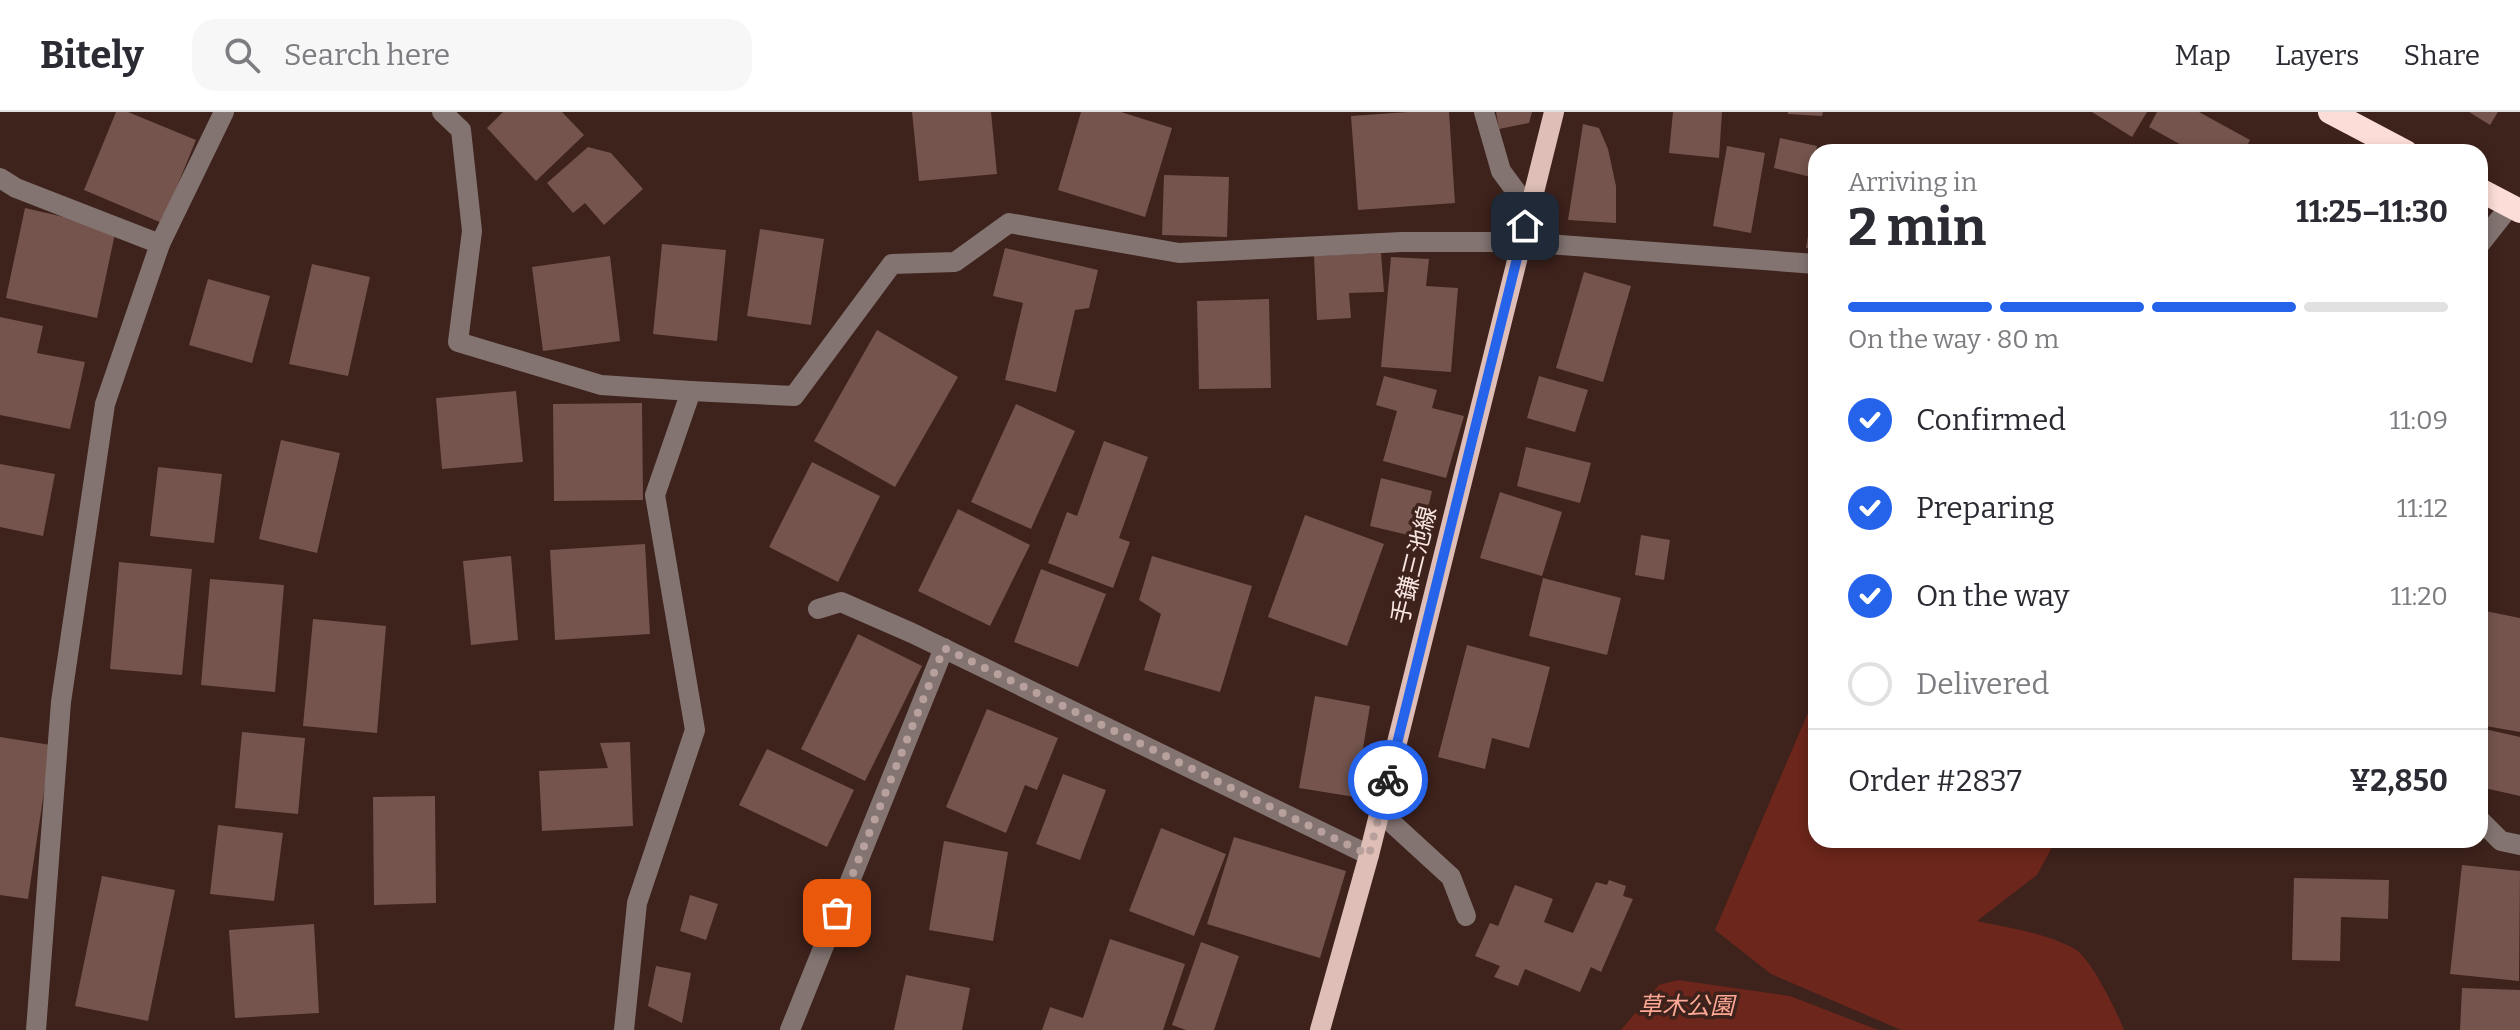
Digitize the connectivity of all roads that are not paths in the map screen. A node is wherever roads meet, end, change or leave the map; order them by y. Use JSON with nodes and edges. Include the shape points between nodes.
{"nodes":[{"id":1,"x":224,"y":112,"type":"edge"},
{"id":2,"x":442,"y":112,"type":"edge"},
{"id":3,"x":1484,"y":112,"type":"edge"},
{"id":4,"x":1554,"y":112,"type":"edge"},
{"id":5,"x":2330,"y":112,"type":"edge"},
{"id":6,"x":2391,"y":144,"type":"edge"},
{"id":7,"x":0,"y":178,"type":"edge"},
{"id":8,"x":2488,"y":194,"type":"edge"},
{"id":9,"x":1529,"y":209,"type":"junction"},
{"id":10,"x":2515,"y":209,"type":"edge"},
{"id":11,"x":2488,"y":236,"type":"edge"},
{"id":12,"x":1521,"y":242,"type":"junction"},
{"id":13,"x":160,"y":244,"type":"junction"},
{"id":14,"x":1808,"y":263,"type":"edge"},
{"id":15,"x":691,"y":391,"type":"junction"},
{"id":16,"x":818,"y":609,"type":"dead end"},
{"id":17,"x":944,"y":648,"type":"junction"},
{"id":18,"x":1380,"y":812,"type":"junction"},
{"id":19,"x":2488,"y":828,"type":"edge"},
{"id":20,"x":2520,"y":845,"type":"edge"},
{"id":21,"x":1369,"y":855,"type":"junction"},
{"id":22,"x":1466,"y":916,"type":"dead end"},
{"id":23,"x":36,"y":1030,"type":"edge"},
{"id":24,"x":624,"y":1030,"type":"edge"},
{"id":25,"x":790,"y":1030,"type":"edge"},
{"id":26,"x":1320,"y":1030,"type":"edge"}],
"edges":[{"from":1,"to":13,"type":"street"},
{"from":2,"to":15,"type":"street","via":[[461,130],[472,231],[458,342],[601,385]]},
{"from":3,"to":9,"type":"street","via":[[1501,171]]},
{"from":4,"to":9,"type":"main road","name":"手鎌三池線"},
{"from":5,"to":6,"type":"highway"},
{"from":7,"to":13,"type":"street"},
{"from":8,"to":10,"type":"highway"},
{"from":9,"to":12,"type":"main road","name":"手鎌三池線"},
{"from":10,"to":11,"type":"street"},
{"from":12,"to":14,"type":"street"},
{"from":12,"to":15,"type":"street","via":[[1179,253],[1009,223],[955,262],[892,264],[794,396]]},
{"from":12,"to":18,"type":"main road","name":"手鎌三池線"},
{"from":13,"to":23,"type":"street","via":[[105,404],[61,702]]},
{"from":15,"to":24,"type":"street","via":[[655,495],[695,730],[637,903]]},
{"from":16,"to":17,"type":"street","via":[[841,602]]},
{"from":17,"to":21,"type":"street"},
{"from":17,"to":25,"type":"street"},
{"from":18,"to":21,"type":"main road","name":"手鎌三池線"},
{"from":18,"to":22,"type":"street","via":[[1451,877]]},
{"from":19,"to":20,"type":"street","via":[[2501,841]]},
{"from":21,"to":26,"type":"main road","name":"手鎌三池線"}]}
